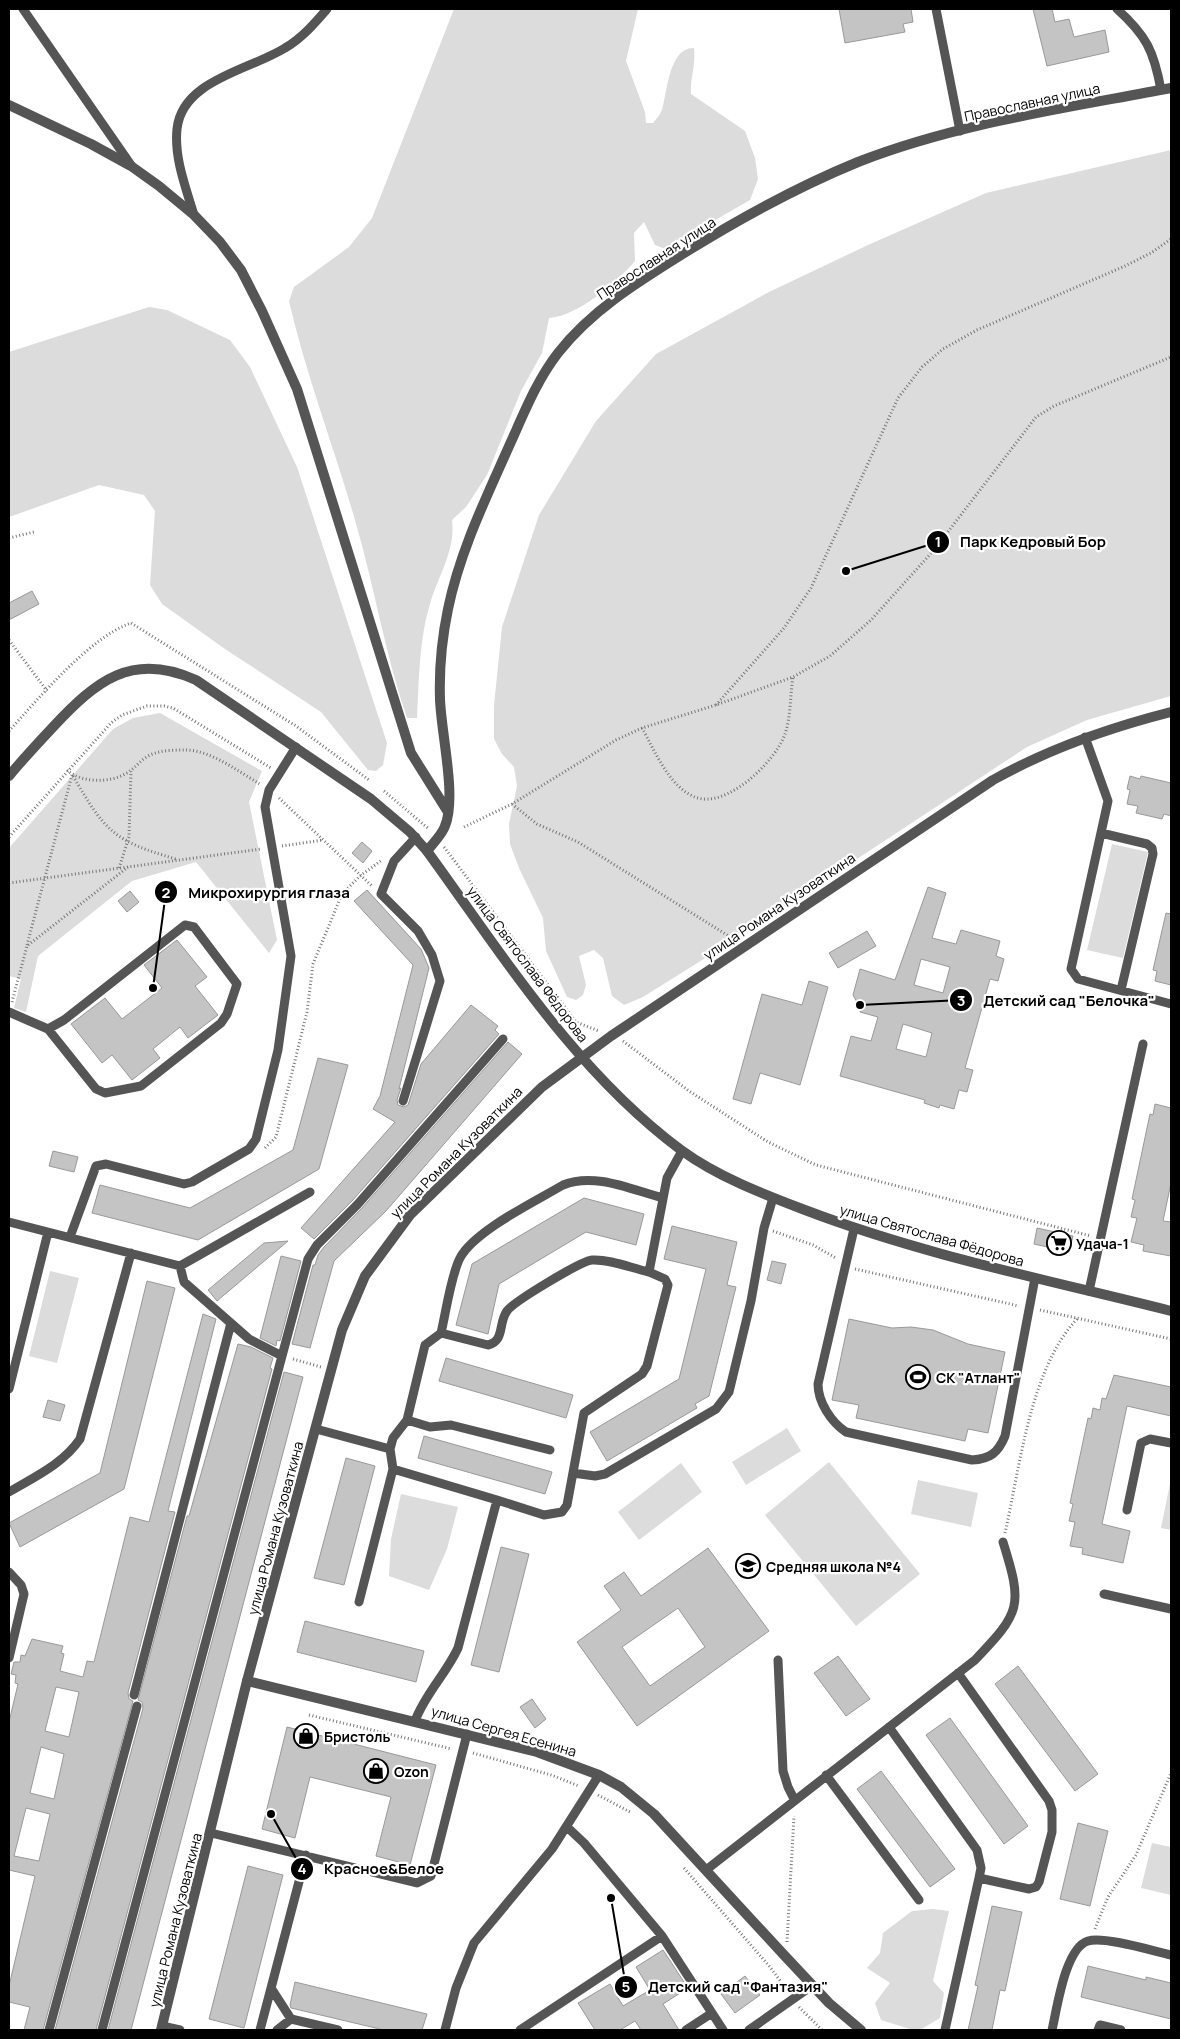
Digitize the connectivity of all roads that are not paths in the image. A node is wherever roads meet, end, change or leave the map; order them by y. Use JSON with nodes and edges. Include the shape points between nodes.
{"nodes":[{"id":1,"x":23,"y":9,"type":"edge"},
{"id":2,"x":327,"y":9,"type":"edge"},
{"id":3,"x":936,"y":9,"type":"edge"},
{"id":4,"x":1116,"y":9,"type":"edge"},
{"id":5,"x":1166,"y":89,"type":"edge"},
{"id":6,"x":9,"y":105,"type":"edge"},
{"id":7,"x":960,"y":131,"type":"junction"},
{"id":8,"x":131,"y":166,"type":"junction"},
{"id":9,"x":194,"y":215,"type":"junction"},
{"id":10,"x":1171,"y":712,"type":"edge"},
{"id":11,"x":1085,"y":737,"type":"junction"},
{"id":12,"x":296,"y":748,"type":"junction"},
{"id":13,"x":9,"y":776,"type":"edge"},
{"id":14,"x":448,"y":812,"type":"junction"},
{"id":15,"x":1101,"y":833,"type":"junction"},
{"id":16,"x":416,"y":837,"type":"junction"},
{"id":17,"x":427,"y":851,"type":"junction"},
{"id":18,"x":1121,"y":990,"type":"junction"},
{"id":19,"x":1171,"y":1004,"type":"edge"},
{"id":20,"x":10,"y":1009,"type":"edge"},
{"id":21,"x":48,"y":1029,"type":"junction"},
{"id":22,"x":502,"y":1039,"type":"dead end"},
{"id":23,"x":1143,"y":1044,"type":"dead end"},
{"id":24,"x":581,"y":1058,"type":"junction"},
{"id":25,"x":404,"y":1101,"type":"dead end"},
{"id":26,"x":682,"y":1151,"type":"junction"},
{"id":27,"x":310,"y":1192,"type":"dead end"},
{"id":28,"x":663,"y":1198,"type":"junction"},
{"id":29,"x":772,"y":1198,"type":"junction"},
{"id":30,"x":9,"y":1222,"type":"edge"},
{"id":31,"x":854,"y":1229,"type":"junction"},
{"id":32,"x":48,"y":1232,"type":"junction"},
{"id":33,"x":70,"y":1236,"type":"junction"},
{"id":34,"x":131,"y":1253,"type":"junction"},
{"id":35,"x":180,"y":1266,"type":"junction"},
{"id":36,"x":648,"y":1272,"type":"junction"},
{"id":37,"x":1035,"y":1278,"type":"junction"},
{"id":38,"x":1089,"y":1291,"type":"junction"},
{"id":39,"x":1171,"y":1311,"type":"edge"},
{"id":40,"x":231,"y":1323,"type":"junction"},
{"id":41,"x":441,"y":1333,"type":"junction"},
{"id":42,"x":282,"y":1356,"type":"junction"},
{"id":43,"x":9,"y":1389,"type":"edge"},
{"id":44,"x":407,"y":1420,"type":"junction"},
{"id":45,"x":316,"y":1429,"type":"junction"},
{"id":46,"x":1171,"y":1443,"type":"edge"},
{"id":47,"x":390,"y":1449,"type":"junction"},
{"id":48,"x":550,"y":1450,"type":"dead end"},
{"id":49,"x":392,"y":1469,"type":"junction"},
{"id":50,"x":573,"y":1473,"type":"junction"},
{"id":51,"x":9,"y":1492,"type":"edge"},
{"id":52,"x":497,"y":1500,"type":"junction"},
{"id":53,"x":1127,"y":1510,"type":"dead end"},
{"id":54,"x":1003,"y":1542,"type":"road end"},
{"id":55,"x":9,"y":1572,"type":"edge"},
{"id":56,"x":1104,"y":1594,"type":"dead end"},
{"id":57,"x":358,"y":1602,"type":"dead end"},
{"id":58,"x":1171,"y":1609,"type":"edge"},
{"id":59,"x":9,"y":1658,"type":"edge"},
{"id":60,"x":778,"y":1660,"type":"dead end"},
{"id":61,"x":958,"y":1673,"type":"junction"},
{"id":62,"x":247,"y":1681,"type":"junction"},
{"id":63,"x":134,"y":1695,"type":"dead end"},
{"id":64,"x":137,"y":1706,"type":"dead end"},
{"id":65,"x":415,"y":1721,"type":"junction"},
{"id":66,"x":889,"y":1727,"type":"junction"},
{"id":67,"x":467,"y":1734,"type":"junction"},
{"id":68,"x":599,"y":1775,"type":"junction"},
{"id":69,"x":826,"y":1775,"type":"junction"},
{"id":70,"x":794,"y":1799,"type":"junction"},
{"id":71,"x":567,"y":1827,"type":"junction"},
{"id":72,"x":211,"y":1833,"type":"junction"},
{"id":73,"x":306,"y":1855,"type":"junction"},
{"id":74,"x":706,"y":1870,"type":"junction"},
{"id":75,"x":979,"y":1878,"type":"junction"},
{"id":76,"x":919,"y":1900,"type":"dead end"},
{"id":77,"x":662,"y":1936,"type":"junction"},
{"id":78,"x":1171,"y":1955,"type":"edge"},
{"id":79,"x":812,"y":1985,"type":"junction"},
{"id":80,"x":271,"y":1988,"type":"junction"},
{"id":81,"x":712,"y":2013,"type":"junction"},
{"id":82,"x":291,"y":2019,"type":"junction"},
{"id":83,"x":162,"y":2028,"type":"edge"},
{"id":84,"x":49,"y":2030,"type":"edge"},
{"id":85,"x":102,"y":2030,"type":"edge"},
{"id":86,"x":180,"y":2030,"type":"edge"},
{"id":87,"x":260,"y":2030,"type":"edge"},
{"id":88,"x":277,"y":2030,"type":"edge"},
{"id":89,"x":338,"y":2030,"type":"edge"},
{"id":90,"x":445,"y":2030,"type":"edge"},
{"id":91,"x":520,"y":2030,"type":"edge"},
{"id":92,"x":686,"y":2030,"type":"edge"},
{"id":93,"x":723,"y":2030,"type":"edge"},
{"id":94,"x":749,"y":2030,"type":"edge"},
{"id":95,"x":860,"y":2030,"type":"edge"},
{"id":96,"x":945,"y":2030,"type":"edge"},
{"id":97,"x":1052,"y":2030,"type":"edge"},
{"id":98,"x":1098,"y":2030,"type":"edge"},
{"id":99,"x":1121,"y":2030,"type":"edge"}],
"edges":[{"from":1,"to":8,"type":"lane"},
{"from":2,"to":9,"type":"lane","via":[[304,35],[287,47],[208,84],[185,107],[177,127],[177,144]]},
{"from":3,"to":7,"type":"lane"},
{"from":4,"to":5,"type":"lane","via":[[1146,39]]},
{"from":5,"to":7,"type":"street","name":"Православная улица"},
{"from":6,"to":8,"type":"street"},
{"from":7,"to":14,"type":"street","name":"Православная улица","via":[[859,162],[782,198],[701,242],[628,288],[590,317],[557,353],[537,386],[470,533],[448,610],[440,666]]},
{"from":8,"to":9,"type":"street"},
{"from":9,"to":14,"type":"street","via":[[241,270],[296,389],[411,753]]},
{"from":10,"to":11,"type":"street","name":"улица Романа Кузоваткина"},
{"from":11,"to":15,"type":"lane","via":[[1108,802]]},
{"from":11,"to":24,"type":"street","name":"улица Романа Кузоваткина","via":[[993,780]]},
{"from":12,"to":13,"type":"street","name":"улица Святослава Фёдорова","via":[[196,680],[178,672],[146,668],[129,670],[107,679],[88,692]]},
{"from":12,"to":16,"type":"street","name":"улица Святослава Фёдорова","via":[[371,799]]},
{"from":12,"to":33,"type":"lane","via":[[269,790],[264,807],[291,956],[278,1050],[256,1139],[248,1149],[184,1184],[106,1164],[96,1166]]},
{"from":14,"to":17,"type":"street","name":"Православная улица","via":[[445,827]]},
{"from":15,"to":18,"type":"lane","via":[[1071,969],[1078,979]]},
{"from":15,"to":18,"type":"lane","via":[[1147,844],[1153,854]]},
{"from":16,"to":17,"type":"street","name":"улица Святослава Фёдорова"},
{"from":16,"to":25,"type":"lane","via":[[394,861],[381,894],[418,932],[432,955],[440,982]]},
{"from":17,"to":24,"type":"street","name":"улица Святослава Фёдорова","via":[[542,1010]]},
{"from":18,"to":19,"type":"lane"},
{"from":20,"to":21,"type":"lane"},
{"from":21,"to":21,"type":"lane","via":[[96,1089],[105,1093],[133,1089],[221,1023],[236,984],[194,927],[185,925],[64,1020]]},
{"from":22,"to":42,"type":"lane","via":[[357,1205],[317,1245],[308,1259]]},
{"from":23,"to":38,"type":"lane"},
{"from":24,"to":26,"type":"street","name":"улица Святослава Фёдорова"},
{"from":24,"to":45,"type":"street","name":"улица Романа Кузоваткина","via":[[525,1102],[431,1192],[391,1237],[358,1288],[342,1330]]},
{"from":26,"to":28,"type":"lane","via":[[667,1178]]},
{"from":26,"to":29,"type":"street","name":"улица Святослава Фёдорова"},
{"from":27,"to":35,"type":"lane"},
{"from":28,"to":36,"type":"lane"},
{"from":28,"to":41,"type":"lane","via":[[592,1180],[563,1184],[478,1237],[466,1248],[459,1260]]},
{"from":29,"to":31,"type":"street","name":"улица Святослава Фёдорова"},
{"from":29,"to":50,"type":"lane","via":[[751,1301],[724,1401],[716,1409],[605,1474]]},
{"from":30,"to":32,"type":"lane"},
{"from":31,"to":37,"type":"street","name":"улица Святослава Фёдорова"},
{"from":31,"to":37,"type":"lane","via":[[818,1384],[818,1396],[838,1427],[846,1432],[972,1460],[995,1454],[1005,1436]]},
{"from":32,"to":33,"type":"lane"},
{"from":32,"to":43,"type":"lane"},
{"from":33,"to":34,"type":"lane"},
{"from":34,"to":35,"type":"lane"},
{"from":34,"to":51,"type":"lane","via":[[80,1439],[60,1462]]},
{"from":35,"to":40,"type":"lane","via":[[184,1282]]},
{"from":36,"to":41,"type":"lane","via":[[591,1260],[512,1305],[503,1318],[499,1339],[494,1344]]},
{"from":36,"to":50,"type":"lane","via":[[665,1279],[668,1285],[648,1366],[637,1380],[584,1413]]},
{"from":37,"to":38,"type":"street","name":"улица Святослава Фёдорова"},
{"from":38,"to":39,"type":"street","name":"улица Святослава Фёдорова"},
{"from":40,"to":42,"type":"lane","via":[[249,1339]]},
{"from":40,"to":63,"type":"lane"},
{"from":41,"to":44,"type":"lane","via":[[425,1345]]},
{"from":42,"to":85,"type":"lane"},
{"from":44,"to":47,"type":"lane","via":[[393,1438]]},
{"from":44,"to":48,"type":"lane","via":[[430,1427],[452,1425]]},
{"from":45,"to":47,"type":"lane"},
{"from":45,"to":62,"type":"street","name":"улица Романа Кузоваткина"},
{"from":46,"to":53,"type":"lane","via":[[1150,1439],[1142,1443]]},
{"from":47,"to":49,"type":"lane"},
{"from":49,"to":52,"type":"lane"},
{"from":49,"to":57,"type":"lane"},
{"from":50,"to":52,"type":"lane","via":[[568,1505],[557,1514],[544,1515]]},
{"from":52,"to":65,"type":"lane","via":[[458,1648],[451,1664],[422,1703]]},
{"from":54,"to":61,"type":"lane","via":[[1015,1587],[1009,1622],[976,1660]]},
{"from":55,"to":59,"type":"lane","via":[[24,1594]]},
{"from":56,"to":58,"type":"lane"},
{"from":60,"to":70,"type":"lane","via":[[783,1771]]},
{"from":61,"to":66,"type":"lane"},
{"from":61,"to":75,"type":"lane","via":[[1049,1801],[1053,1822],[1036,1887],[1029,1889]]},
{"from":62,"to":65,"type":"street","name":"улица Сергея Есенина"},
{"from":62,"to":72,"type":"street","name":"улица Романа Кузоваткина"},
{"from":64,"to":84,"type":"lane"},
{"from":65,"to":67,"type":"street","name":"улица Сергея Есенина"},
{"from":66,"to":69,"type":"lane"},
{"from":66,"to":75,"type":"lane","via":[[977,1850],[981,1868]]},
{"from":67,"to":68,"type":"street","name":"улица Сергея Есенина","via":[[537,1752]]},
{"from":67,"to":73,"type":"lane","via":[[430,1876],[417,1883]]},
{"from":68,"to":71,"type":"lane"},
{"from":68,"to":74,"type":"street","name":"улица Сергея Есенина","via":[[643,1804]]},
{"from":69,"to":70,"type":"lane"},
{"from":69,"to":76,"type":"lane"},
{"from":70,"to":74,"type":"lane"},
{"from":71,"to":77,"type":"lane"},
{"from":71,"to":90,"type":"lane","via":[[474,1942],[456,1988]]},
{"from":72,"to":73,"type":"lane"},
{"from":72,"to":83,"type":"street","name":"улица Романа Кузоваткина"},
{"from":73,"to":80,"type":"lane"},
{"from":74,"to":79,"type":"street","name":"улица Сергея Есенина"},
{"from":75,"to":96,"type":"lane"},
{"from":77,"to":81,"type":"lane"},
{"from":77,"to":91,"type":"lane"},
{"from":78,"to":97,"type":"lane","via":[[1100,1940],[1087,1941],[1075,1950],[1068,1965]]},
{"from":79,"to":94,"type":"lane"},
{"from":79,"to":95,"type":"street","name":"улица Сергея Есенина"},
{"from":80,"to":82,"type":"lane"},
{"from":80,"to":87,"type":"lane"},
{"from":81,"to":92,"type":"lane"},
{"from":81,"to":93,"type":"lane"},
{"from":82,"to":88,"type":"lane"},
{"from":82,"to":89,"type":"lane"},
{"from":83,"to":86,"type":"lane"},
{"from":98,"to":99,"type":"lane","via":[[1100,2025]]}]}
